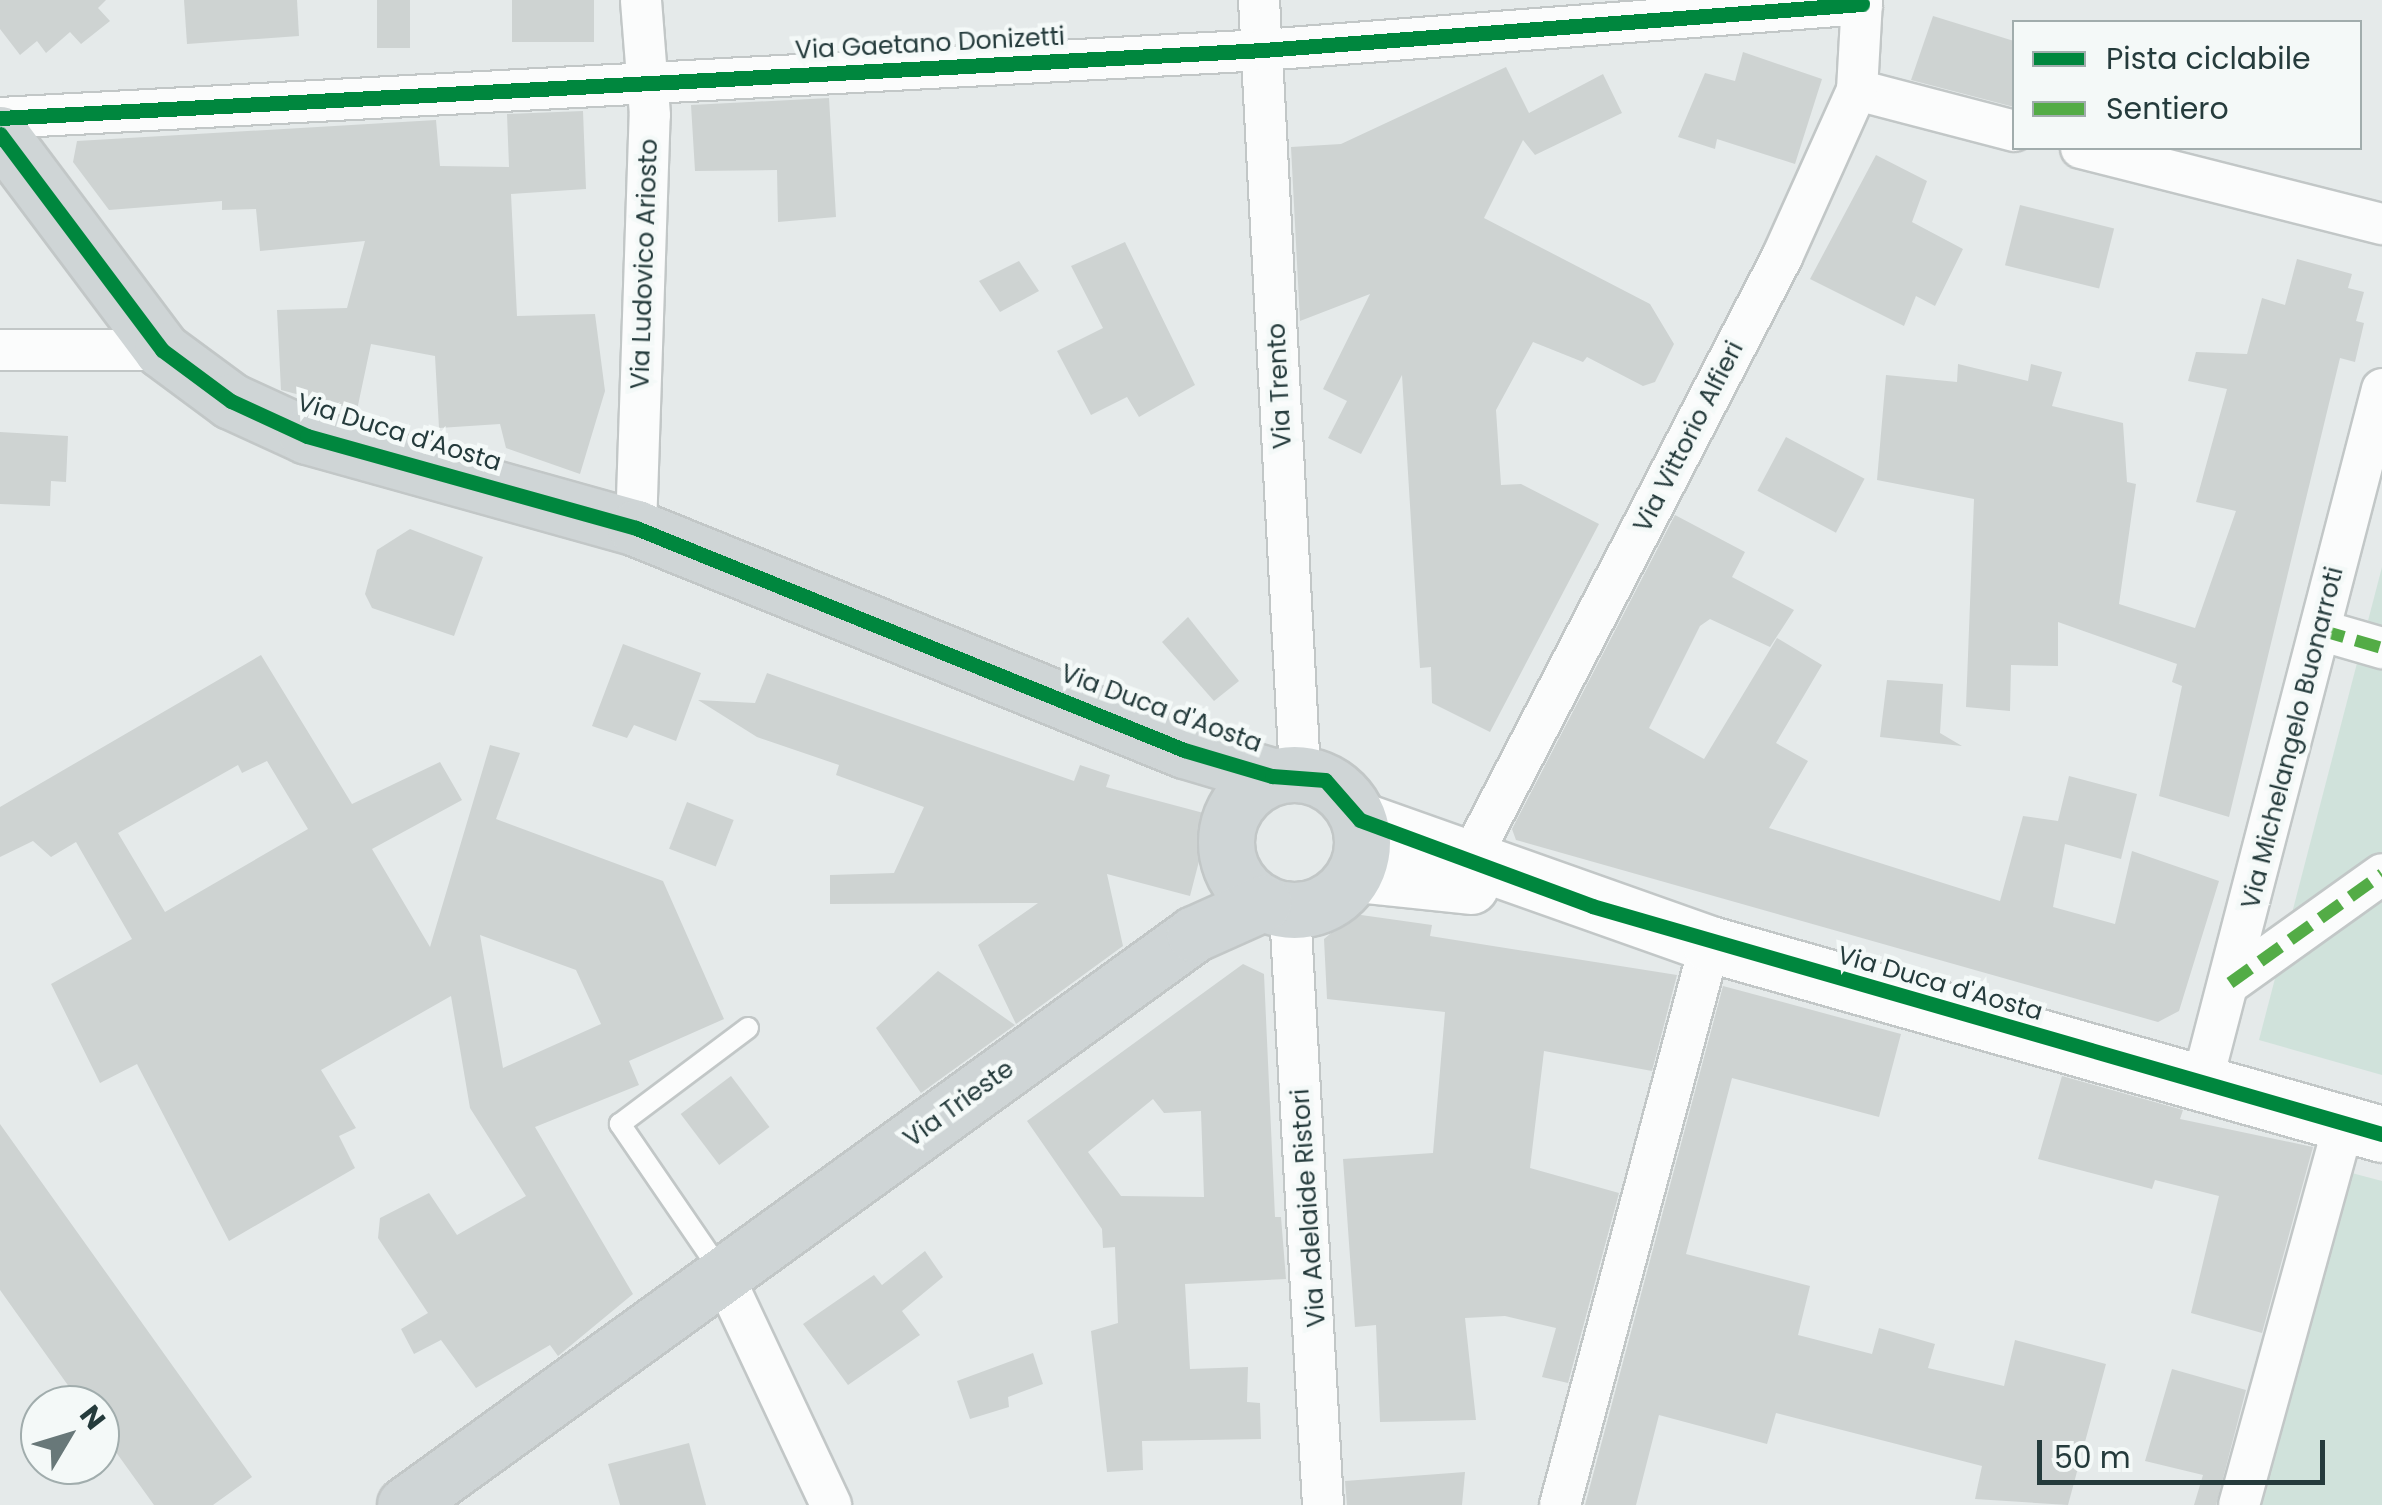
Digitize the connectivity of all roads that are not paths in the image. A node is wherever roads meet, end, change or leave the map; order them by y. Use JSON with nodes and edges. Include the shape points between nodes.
{"nodes":[{"id":1,"x":640,"y":0,"type":"edge"},
{"id":2,"x":1259,"y":0,"type":"edge"},
{"id":3,"x":1862,"y":2,"type":"edge"},
{"id":4,"x":1263,"y":50,"type":"junction"},
{"id":5,"x":647,"y":84,"type":"junction"},
{"id":6,"x":1856,"y":90,"type":"junction"},
{"id":7,"x":0,"y":118,"type":"edge"},
{"id":8,"x":2012,"y":129,"type":"edge"},
{"id":9,"x":0,"y":134,"type":"edge"},
{"id":10,"x":2089,"y":150,"type":"edge"},
{"id":11,"x":2382,"y":224,"type":"edge"},
{"id":12,"x":0,"y":350,"type":"edge"},
{"id":13,"x":162,"y":350,"type":"junction"},
{"id":14,"x":2382,"y":389,"type":"edge"},
{"id":15,"x":636,"y":528,"type":"junction"},
{"id":16,"x":2320,"y":630,"type":"junction"},
{"id":17,"x":2382,"y":648,"type":"edge"},
{"id":18,"x":1270,"y":784,"type":"junction"},
{"id":19,"x":1360,"y":820,"type":"junction"},
{"id":20,"x":1470,"y":860,"type":"junction"},
{"id":21,"x":1356,"y":874,"type":"junction"},
{"id":22,"x":2382,"y":874,"type":"edge"},
{"id":23,"x":1262,"y":896,"type":"junction"},
{"id":24,"x":1592,"y":906,"type":"junction"},
{"id":25,"x":1710,"y":944,"type":"junction"},
{"id":26,"x":2230,"y":983,"type":"junction"},
{"id":27,"x":748,"y":1028,"type":"dead end"},
{"id":28,"x":2201,"y":1086,"type":"junction"},
{"id":29,"x":2363,"y":1129,"type":"edge"},
{"id":30,"x":723,"y":1275,"type":"junction"},
{"id":31,"x":405,"y":1505,"type":"edge"},
{"id":32,"x":831,"y":1505,"type":"edge"},
{"id":33,"x":1323,"y":1505,"type":"edge"},
{"id":34,"x":1560,"y":1505,"type":"edge"},
{"id":35,"x":2239,"y":1505,"type":"edge"}],
"edges":[{"from":1,"to":5,"type":"street","name":"Via Ludovico Ariosto"},
{"from":2,"to":4,"type":"street","name":"Via Trento"},
{"from":3,"to":4,"type":"street","name":"Via Gaetano Donizetti"},
{"from":3,"to":6,"type":"street","name":"Via Vittorio Alfieri"},
{"from":4,"to":5,"type":"street","name":"Via Gaetano Donizetti"},
{"from":4,"to":18,"type":"street","name":"Via Trento"},
{"from":5,"to":7,"type":"street","name":"Via Gaetano Donizetti"},
{"from":5,"to":15,"type":"street","name":"Via Ludovico Ariosto"},
{"from":6,"to":8,"type":"street"},
{"from":6,"to":20,"type":"street","name":"Via Vittorio Alfieri","via":[[1782,257]]},
{"from":9,"to":13,"type":"main road","name":"Via Duca d'Aosta"},
{"from":10,"to":11,"type":"street"},
{"from":12,"to":13,"type":"street"},
{"from":13,"to":15,"type":"main road","name":"Via Duca d'Aosta","via":[[231,401],[307,436]]},
{"from":14,"to":16,"type":"street","name":"Via Michelangelo Buonarroti"},
{"from":15,"to":18,"type":"main road","name":"Via Duca d'Aosta"},
{"from":16,"to":17,"type":"street"},
{"from":16,"to":26,"type":"street","name":"Via Michelangelo Buonarroti"},
{"from":18,"to":19,"type":"main road","name":"Via Duca d'Aosta","via":[[1326,780]]},
{"from":18,"to":23,"type":"main road","via":[[1226,838]]},
{"from":19,"to":20,"type":"main road","name":"Via Duca d'Aosta"},
{"from":19,"to":21,"type":"main road"},
{"from":20,"to":24,"type":"main road","name":"Via Duca d'Aosta"},
{"from":21,"to":23,"type":"main road","via":[[1316,908]]},
{"from":21,"to":24,"type":"main road","name":"Via Duca d'Aosta"},
{"from":22,"to":26,"type":"street"},
{"from":23,"to":30,"type":"main road","name":"Via Trieste","via":[[1194,934]]},
{"from":23,"to":33,"type":"street","name":"Via Adelaide Ristori"},
{"from":24,"to":25,"type":"main road","name":"Via Duca d'Aosta"},
{"from":25,"to":28,"type":"main road","name":"Via Duca d'Aosta"},
{"from":25,"to":34,"type":"street"},
{"from":26,"to":28,"type":"street","name":"Via Michelangelo Buonarroti"},
{"from":27,"to":30,"type":"lane","via":[[620,1124]]},
{"from":28,"to":29,"type":"main road","name":"Via Duca d'Aosta"},
{"from":29,"to":35,"type":"street","name":"Via Duca d'Aosta"},
{"from":30,"to":31,"type":"main road","name":"Via Trieste"},
{"from":30,"to":32,"type":"street"}]}
